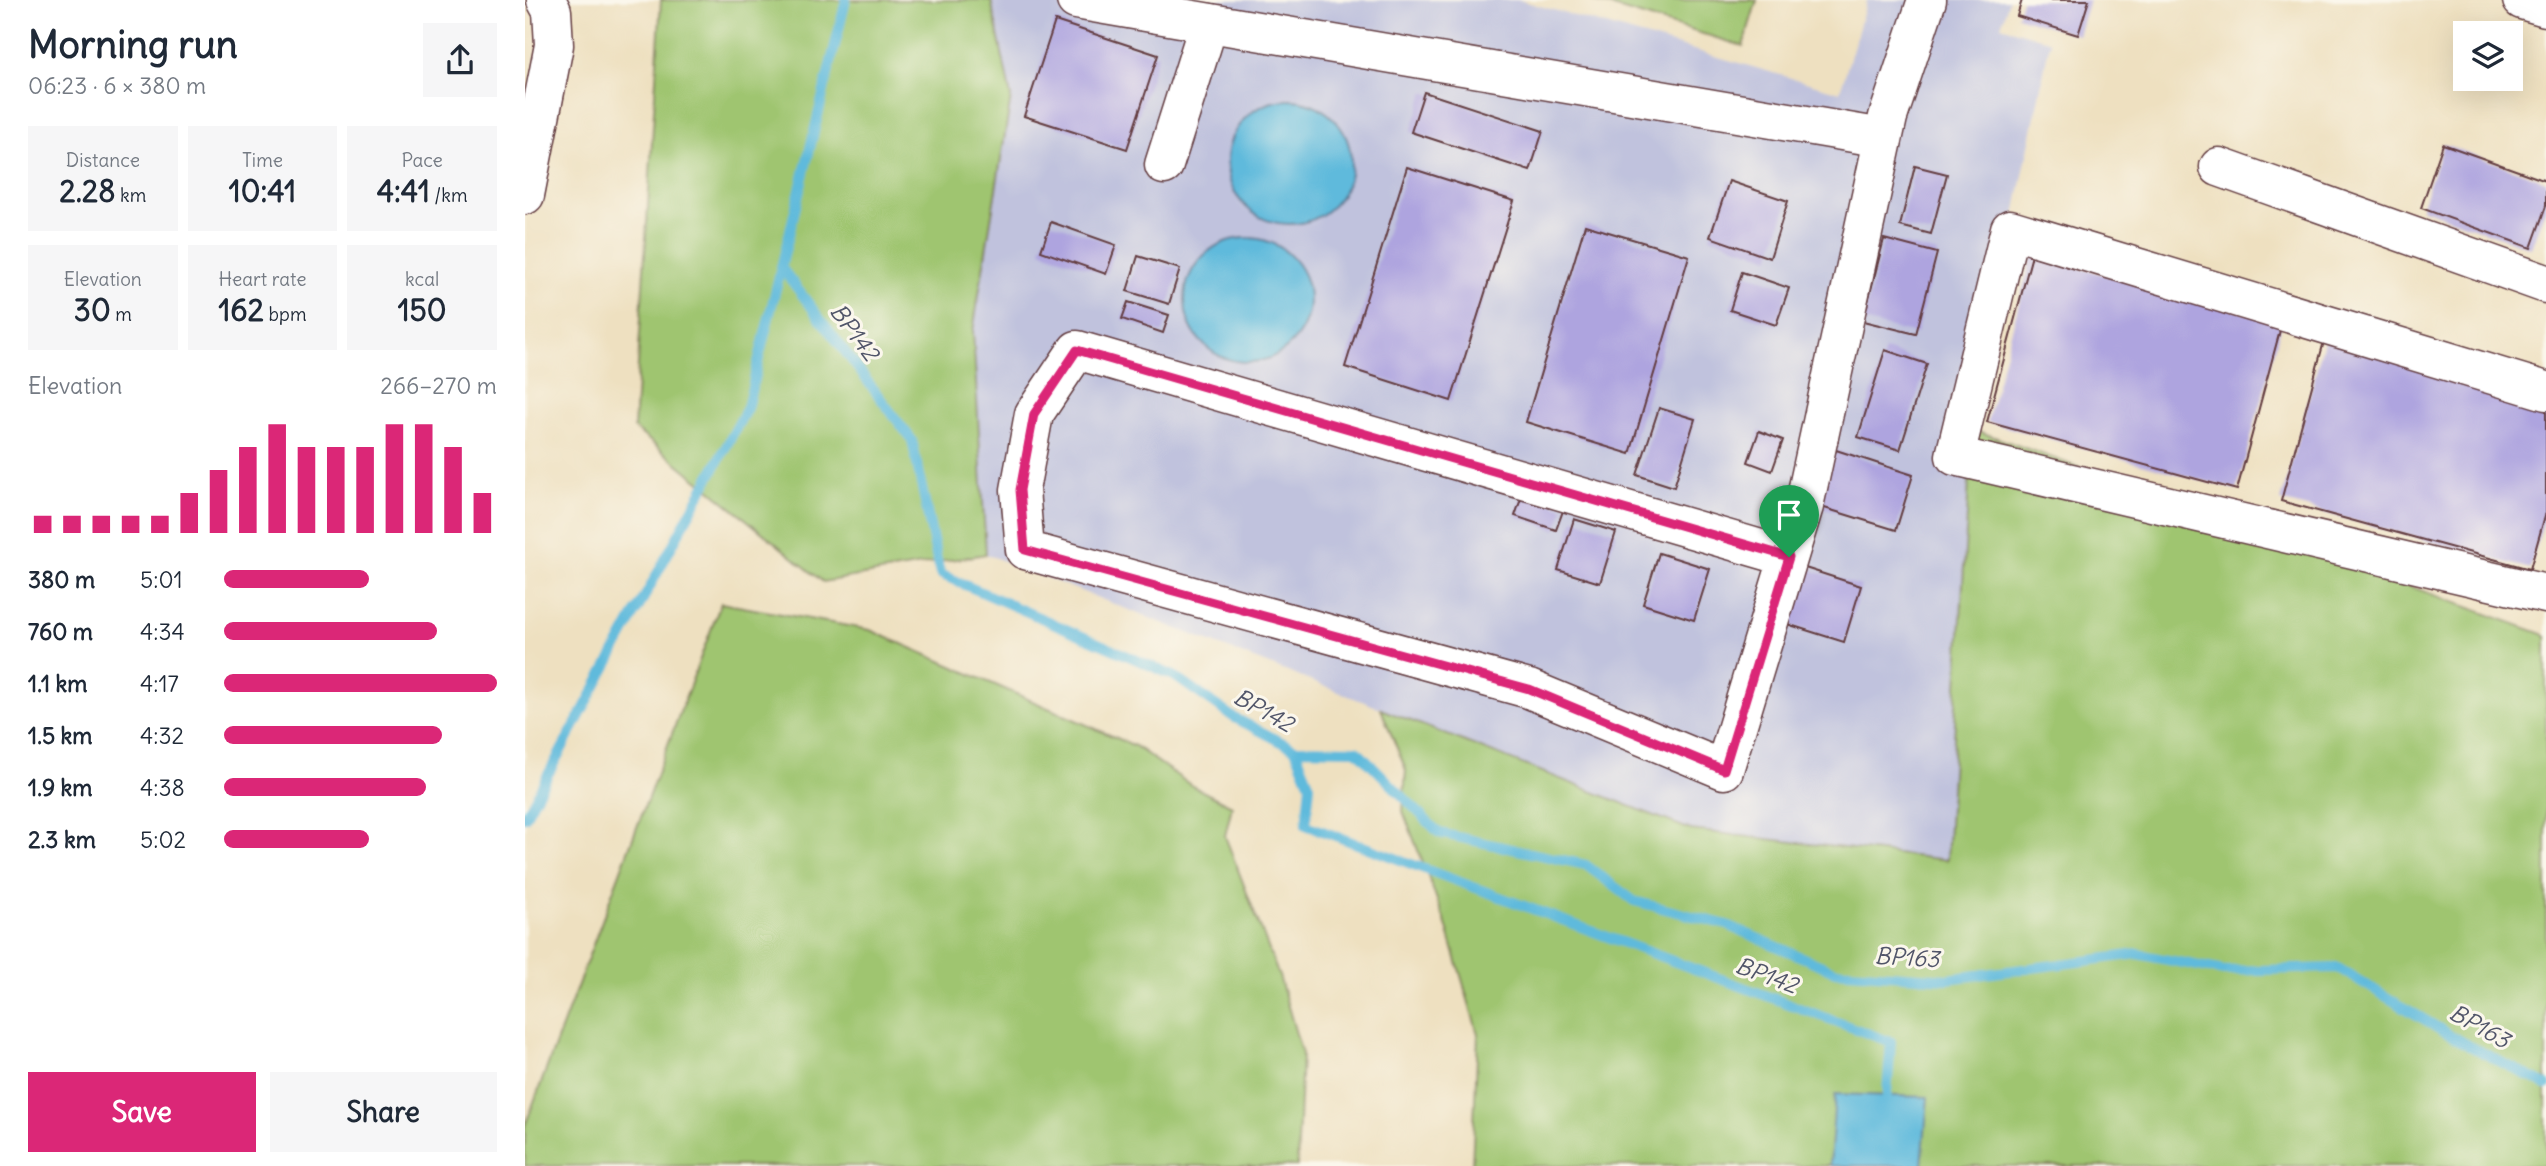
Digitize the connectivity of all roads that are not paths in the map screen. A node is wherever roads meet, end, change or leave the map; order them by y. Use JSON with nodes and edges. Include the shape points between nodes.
{"nodes":[{"id":1,"x":546,"y":0,"type":"edge"},
{"id":2,"x":1076,"y":0,"type":"edge"},
{"id":3,"x":1927,"y":0,"type":"edge"},
{"id":4,"x":2522,"y":0,"type":"edge"},
{"id":5,"x":2546,"y":7,"type":"edge"},
{"id":6,"x":1209,"y":23,"type":"junction"},
{"id":7,"x":1883,"y":138,"type":"junction"},
{"id":8,"x":1164,"y":165,"type":"dead end"},
{"id":9,"x":2219,"y":167,"type":"dead end"},
{"id":10,"x":525,"y":195,"type":"edge"},
{"id":11,"x":2546,"y":284,"type":"edge"},
{"id":12,"x":2546,"y":391,"type":"edge"},
{"id":13,"x":1789,"y":557,"type":"junction"},
{"id":14,"x":2546,"y":594,"type":"edge"}],
"edges":[{"from":1,"to":10,"type":"street","via":[[552,11],[554,45]]},
{"from":2,"to":6,"type":"street"},
{"from":3,"to":7,"type":"street"},
{"from":4,"to":5,"type":"street"},
{"from":6,"to":7,"type":"street"},
{"from":6,"to":8,"type":"street"},
{"from":7,"to":13,"type":"street"},
{"from":9,"to":11,"type":"street"},
{"from":12,"to":14,"type":"street","via":[[2010,229],[1955,456]]},
{"from":13,"to":13,"type":"street","via":[[1077,350],[1034,414],[1020,490],[1025,550],[1529,689],[1724,770]]}]}
